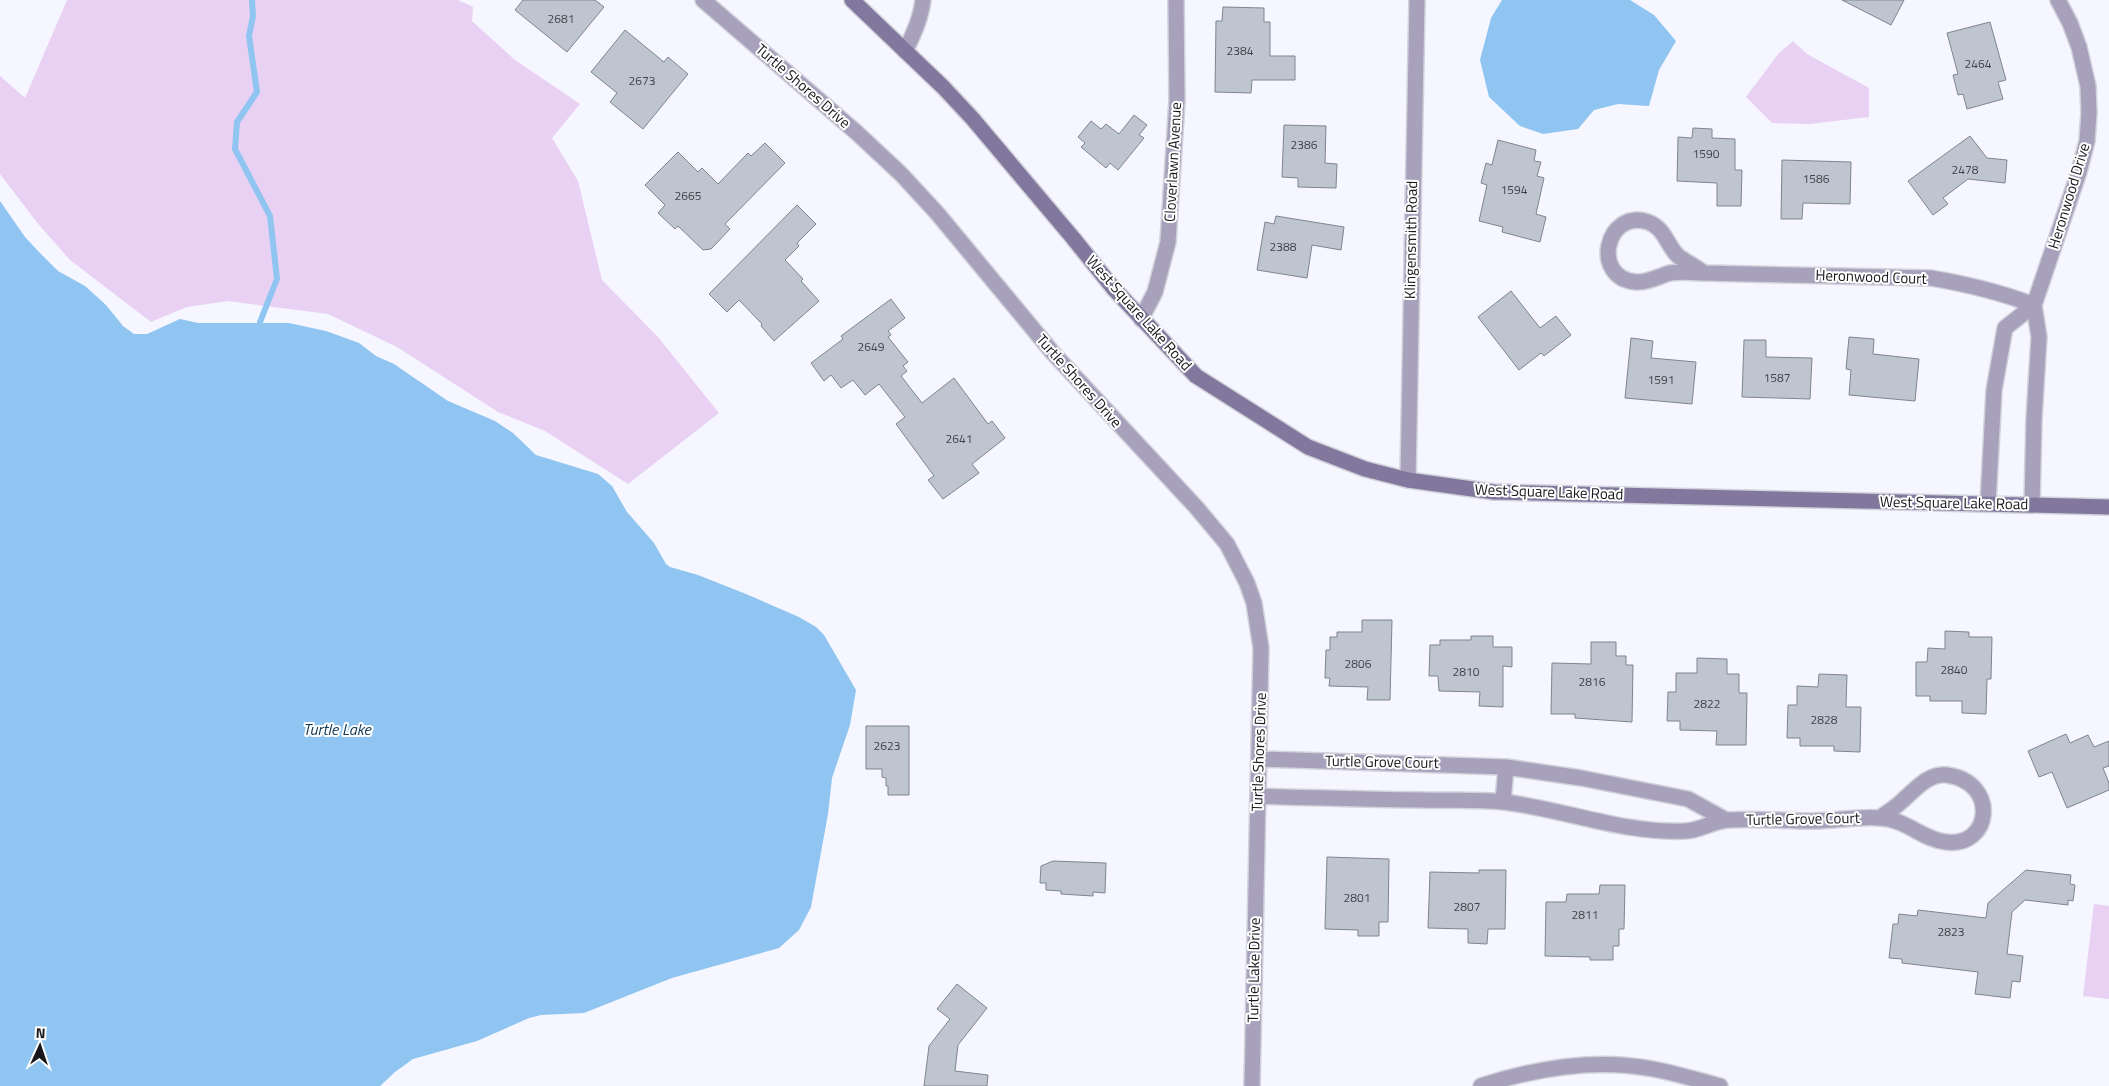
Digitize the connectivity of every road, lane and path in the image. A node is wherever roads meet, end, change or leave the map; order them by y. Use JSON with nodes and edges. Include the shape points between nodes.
{"nodes":[{"id":1,"x":703,"y":0,"type":"edge"},
{"id":2,"x":852,"y":0,"type":"edge"},
{"id":3,"x":923,"y":0,"type":"edge"},
{"id":4,"x":1176,"y":0,"type":"edge"},
{"id":5,"x":1417,"y":0,"type":"edge"},
{"id":6,"x":2058,"y":0,"type":"edge"},
{"id":7,"x":906,"y":50,"type":"junction"},
{"id":8,"x":1704,"y":272,"type":"junction"},
{"id":9,"x":2034,"y":305,"type":"junction"},
{"id":10,"x":1141,"y":319,"type":"junction"},
{"id":11,"x":1408,"y":480,"type":"junction"},
{"id":12,"x":1988,"y":503,"type":"junction"},
{"id":13,"x":2032,"y":505,"type":"junction"},
{"id":14,"x":2109,"y":507,"type":"edge"},
{"id":15,"x":1258,"y":759,"type":"junction"},
{"id":16,"x":1506,"y":767,"type":"junction"},
{"id":17,"x":1258,"y":796,"type":"junction"},
{"id":18,"x":1503,"y":802,"type":"junction"},
{"id":19,"x":1881,"y":818,"type":"junction"},
{"id":20,"x":1726,"y":820,"type":"junction"},
{"id":21,"x":1256,"y":854,"type":"joint"},
{"id":22,"x":1252,"y":1086,"type":"edge"},
{"id":23,"x":1481,"y":1086,"type":"edge"},
{"id":24,"x":1720,"y":1086,"type":"edge"}],
"edges":[{"from":1,"to":15,"type":"street","name":"Turtle Shores Drive","via":[[901,174],[938,213],[1053,353],[1227,544],[1247,583],[1259,626]]},
{"from":2,"to":7,"type":"street","name":"West Square Lake Road"},
{"from":3,"to":7,"type":"street","via":[[922,13]]},
{"from":4,"to":10,"type":"street","name":"Cloverlawn Avenue","via":[[1176,100],[1168,242],[1155,292]]},
{"from":5,"to":11,"type":"street","name":"Klingensmith Road"},
{"from":6,"to":9,"type":"street","name":"Heronwood Drive","via":[[2079,47],[2088,86],[2088,132],[2079,172]]},
{"from":7,"to":10,"type":"street","name":"West Square Lake Road","via":[[972,118]]},
{"from":8,"to":8,"type":"street","name":"Heronwood Court","via":[[1678,255],[1664,234],[1649,222],[1630,222],[1621,226],[1609,241],[1609,260],[1613,269],[1628,280],[1638,282],[1672,273]]},
{"from":8,"to":9,"type":"street","name":"Heronwood Court","via":[[1931,278],[2002,293]]},
{"from":9,"to":12,"type":"street","via":[[2005,328],[1994,390]]},
{"from":9,"to":13,"type":"street","name":"Heronwood Drive","via":[[2039,337]]},
{"from":10,"to":11,"type":"street","name":"West Square Lake Road","via":[[1196,376],[1308,447],[1365,469]]},
{"from":11,"to":12,"type":"street","name":"West Square Lake Road","via":[[1494,492]]},
{"from":12,"to":13,"type":"street","name":"West Square Lake Road"},
{"from":13,"to":14,"type":"street","name":"West Square Lake Road"},
{"from":15,"to":16,"type":"street","name":"Turtle Grove Court"},
{"from":15,"to":17,"type":"street","name":"Turtle Shores Drive"},
{"from":16,"to":18,"type":"street"},
{"from":16,"to":20,"type":"street","name":"Turtle Grove Court","via":[[1688,798]]},
{"from":17,"to":18,"type":"street","name":"Turtle Grove Court"},
{"from":17,"to":21,"type":"street","name":"Turtle Shores Drive"},
{"from":18,"to":20,"type":"street","name":"Turtle Grove Court","via":[[1657,830],[1687,831]]},
{"from":19,"to":19,"type":"street","name":"Turtle Grove Court","via":[[1904,823],[1939,842],[1953,843],[1966,840],[1976,831],[1983,819],[1984,808],[1973,787],[1946,775],[1932,777],[1919,785]]},
{"from":19,"to":20,"type":"street","name":"Turtle Grove Court"},
{"from":21,"to":22,"type":"street","name":"Turtle Lake Drive"},
{"from":23,"to":24,"type":"street","via":[[1535,1071],[1586,1065],[1651,1068]]}]}
